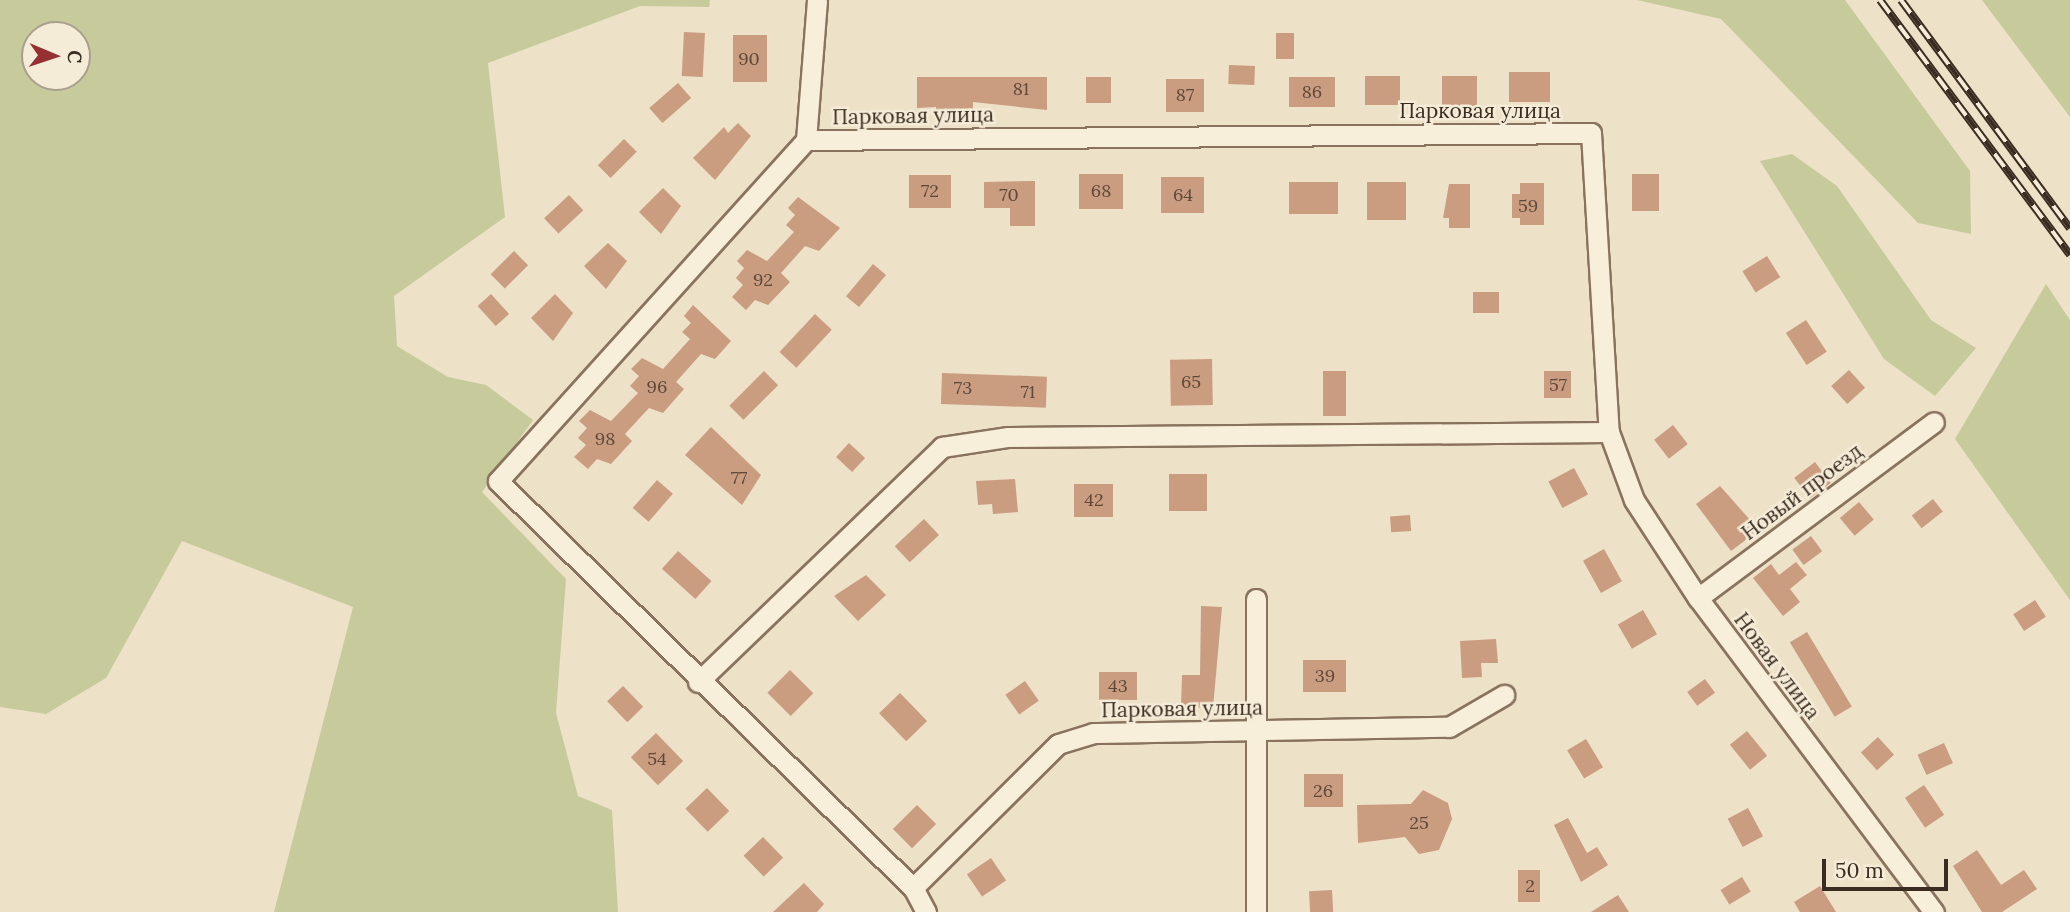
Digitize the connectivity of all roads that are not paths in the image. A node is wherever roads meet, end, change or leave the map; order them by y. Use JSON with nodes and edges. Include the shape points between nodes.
{"nodes":[{"id":1,"x":817,"y":0,"type":"edge"},
{"id":2,"x":806,"y":140,"type":"junction"},
{"id":3,"x":1934,"y":422,"type":"dead end"},
{"id":4,"x":1609,"y":432,"type":"junction"},
{"id":5,"x":1698,"y":598,"type":"junction"},
{"id":6,"x":1256,"y":599,"type":"dead end"},
{"id":7,"x":698,"y":682,"type":"junction"},
{"id":8,"x":1504,"y":695,"type":"dead end"},
{"id":9,"x":1258,"y":731,"type":"junction"},
{"id":10,"x":913,"y":888,"type":"junction"},
{"id":11,"x":926,"y":912,"type":"edge"},
{"id":12,"x":1256,"y":912,"type":"edge"},
{"id":13,"x":1934,"y":912,"type":"edge"}],
"edges":[{"from":1,"to":2,"type":"street"},
{"from":2,"to":4,"type":"street","name":"Парковая улица","via":[[1591,133]]},
{"from":2,"to":7,"type":"street","name":"Парковая улица","via":[[498,481]]},
{"from":3,"to":5,"type":"street","name":"Новый проезд"},
{"from":4,"to":5,"type":"street","name":"Новая улица","via":[[1634,500]]},
{"from":4,"to":7,"type":"street","via":[[1008,437],[942,447]]},
{"from":5,"to":13,"type":"street","name":"Новая улица"},
{"from":6,"to":9,"type":"street"},
{"from":7,"to":10,"type":"street","name":"Парковая улица"},
{"from":8,"to":9,"type":"street","name":"Парковая улица","via":[[1449,727]]},
{"from":9,"to":10,"type":"street","name":"Парковая улица","via":[[1093,733],[1058,744]]},
{"from":9,"to":12,"type":"street"},
{"from":10,"to":11,"type":"street","name":"Парковая улица"}]}
